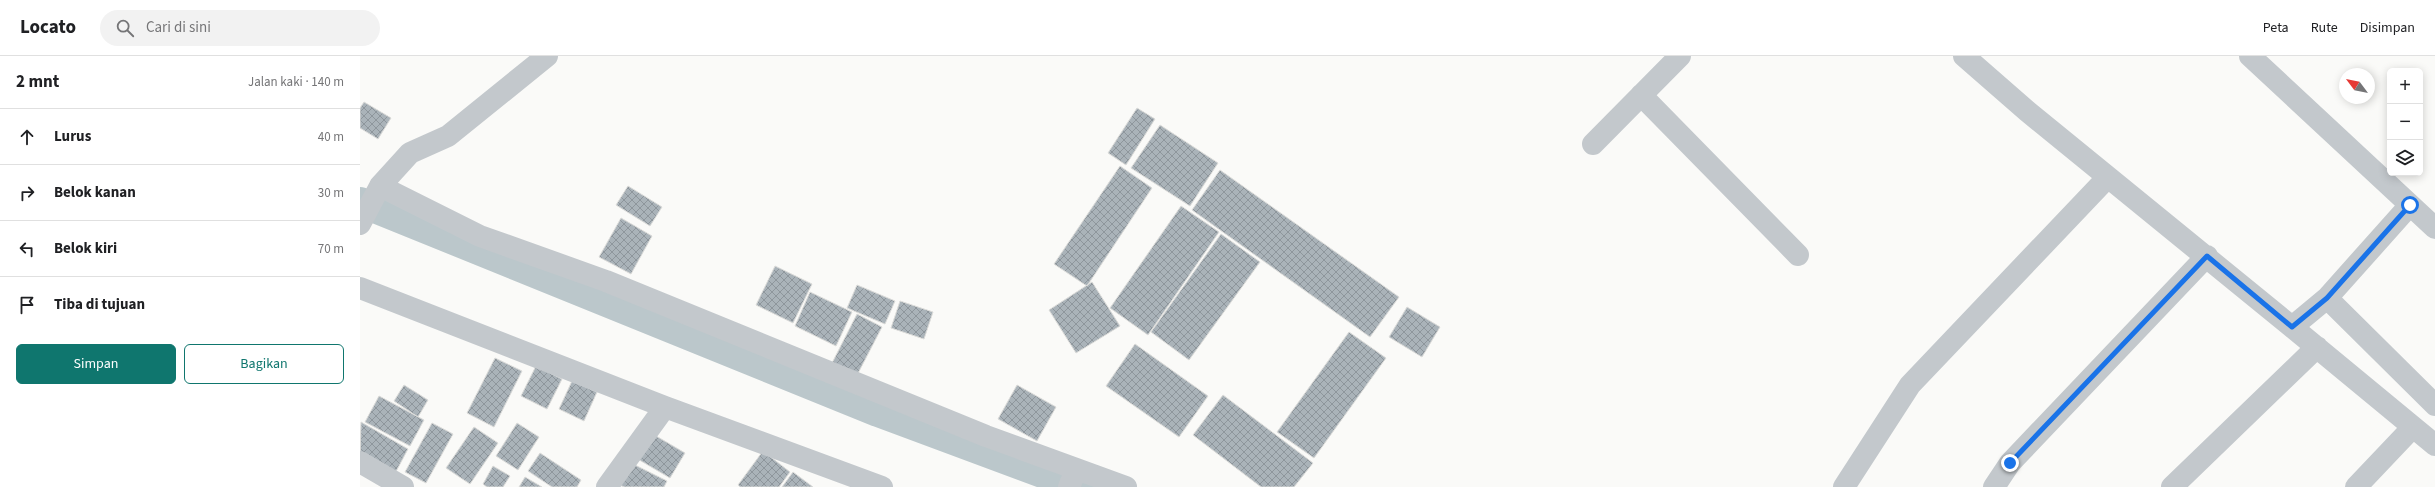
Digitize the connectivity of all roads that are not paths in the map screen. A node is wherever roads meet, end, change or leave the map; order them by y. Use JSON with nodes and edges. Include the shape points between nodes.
{"nodes":[{"id":1,"x":547,"y":56,"type":"edge"},
{"id":2,"x":1680,"y":56,"type":"edge"},
{"id":3,"x":1964,"y":56,"type":"edge"},
{"id":4,"x":2250,"y":56,"type":"edge"},
{"id":5,"x":1642,"y":95,"type":"junction"},
{"id":6,"x":1593,"y":144,"type":"dead end"},
{"id":7,"x":2108,"y":177,"type":"junction"},
{"id":8,"x":375,"y":195,"type":"junction"},
{"id":9,"x":2410,"y":205,"type":"junction"},
{"id":10,"x":360,"y":224,"type":"edge"},
{"id":11,"x":2435,"y":228,"type":"edge"},
{"id":12,"x":1798,"y":256,"type":"dead end"},
{"id":13,"x":2207,"y":256,"type":"junction"},
{"id":14,"x":360,"y":288,"type":"edge"},
{"id":15,"x":2327,"y":298,"type":"junction"},
{"id":16,"x":2292,"y":327,"type":"junction"},
{"id":17,"x":2317,"y":347,"type":"junction"},
{"id":18,"x":2435,"y":405,"type":"edge"},
{"id":19,"x":665,"y":407,"type":"junction"},
{"id":20,"x":2413,"y":427,"type":"junction"},
{"id":21,"x":2435,"y":445,"type":"edge"},
{"id":22,"x":360,"y":462,"type":"edge"},
{"id":23,"x":1073,"y":478,"type":"edge"},
{"id":24,"x":858,"y":483,"type":"edge"},
{"id":25,"x":403,"y":487,"type":"edge"},
{"id":26,"x":607,"y":487,"type":"edge"},
{"id":27,"x":882,"y":487,"type":"edge"},
{"id":28,"x":1126,"y":487,"type":"edge"},
{"id":29,"x":1844,"y":487,"type":"edge"},
{"id":30,"x":1994,"y":487,"type":"edge"},
{"id":31,"x":2172,"y":487,"type":"edge"},
{"id":32,"x":2356,"y":487,"type":"edge"}],
"edges":[{"from":1,"to":8,"type":"street","via":[[448,136],[410,153]]},
{"from":2,"to":5,"type":"street"},
{"from":3,"to":7,"type":"street"},
{"from":4,"to":9,"type":"street"},
{"from":5,"to":6,"type":"street"},
{"from":5,"to":12,"type":"street"},
{"from":7,"to":13,"type":"street"},
{"from":7,"to":29,"type":"street","via":[[1910,385]]},
{"from":8,"to":10,"type":"street"},
{"from":8,"to":23,"type":"street","via":[[606,281],[986,436]]},
{"from":9,"to":11,"type":"street"},
{"from":9,"to":15,"type":"street"},
{"from":13,"to":16,"type":"street"},
{"from":13,"to":30,"type":"street","via":[[2010,463]]},
{"from":14,"to":19,"type":"street"},
{"from":15,"to":16,"type":"street"},
{"from":15,"to":18,"type":"street"},
{"from":16,"to":17,"type":"street"},
{"from":17,"to":20,"type":"street"},
{"from":17,"to":31,"type":"street"},
{"from":19,"to":24,"type":"street"},
{"from":19,"to":26,"type":"street"},
{"from":20,"to":21,"type":"street"},
{"from":20,"to":32,"type":"street"},
{"from":22,"to":25,"type":"street"},
{"from":23,"to":28,"type":"street"},
{"from":24,"to":27,"type":"street"}]}
